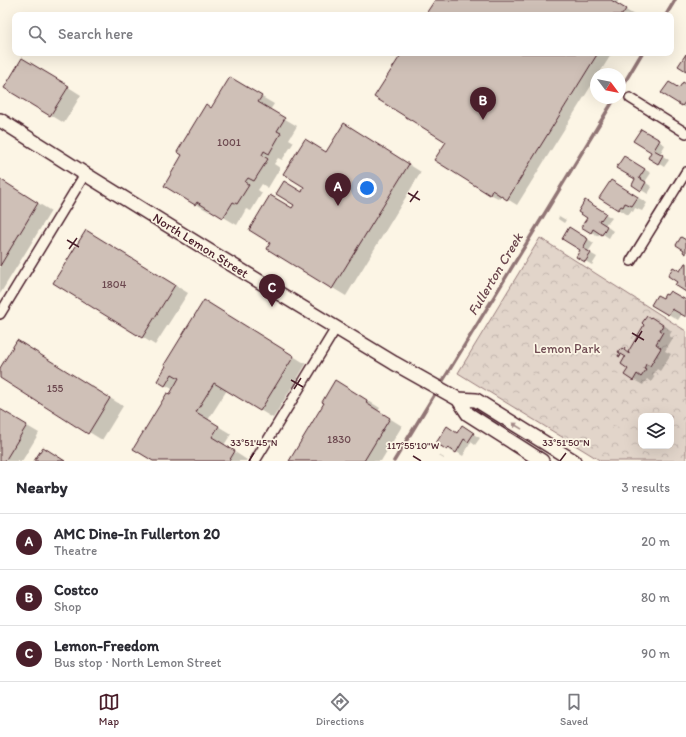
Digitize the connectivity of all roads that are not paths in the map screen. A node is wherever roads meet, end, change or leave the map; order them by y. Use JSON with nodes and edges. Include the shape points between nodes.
{"nodes":[{"id":1,"x":630,"y":98,"type":"dead end"},
{"id":2,"x":0,"y":120,"type":"edge"},
{"id":3,"x":686,"y":133,"type":"edge"},
{"id":4,"x":686,"y":172,"type":"edge"},
{"id":5,"x":86,"y":174,"type":"junction"},
{"id":6,"x":631,"y":261,"type":"dead end"},
{"id":7,"x":0,"y":314,"type":"edge"},
{"id":8,"x":336,"y":328,"type":"junction"},
{"id":9,"x":453,"y":396,"type":"junction"},
{"id":10,"x":256,"y":461,"type":"edge"},
{"id":11,"x":542,"y":461,"type":"edge"},
{"id":12,"x":574,"y":461,"type":"edge"}],
"edges":[{"from":1,"to":3,"type":"street"},
{"from":2,"to":5,"type":"street","name":"North Lemon Street"},
{"from":4,"to":6,"type":"street"},
{"from":5,"to":7,"type":"street"},
{"from":5,"to":8,"type":"street","name":"North Lemon Street"},
{"from":8,"to":9,"type":"street","name":"North Lemon Street"},
{"from":8,"to":10,"type":"street"},
{"from":9,"to":11,"type":"street","via":[[468,414]]},
{"from":12,"to":9,"type":"street","one_way":true,"via":[[476,400]]}]}
